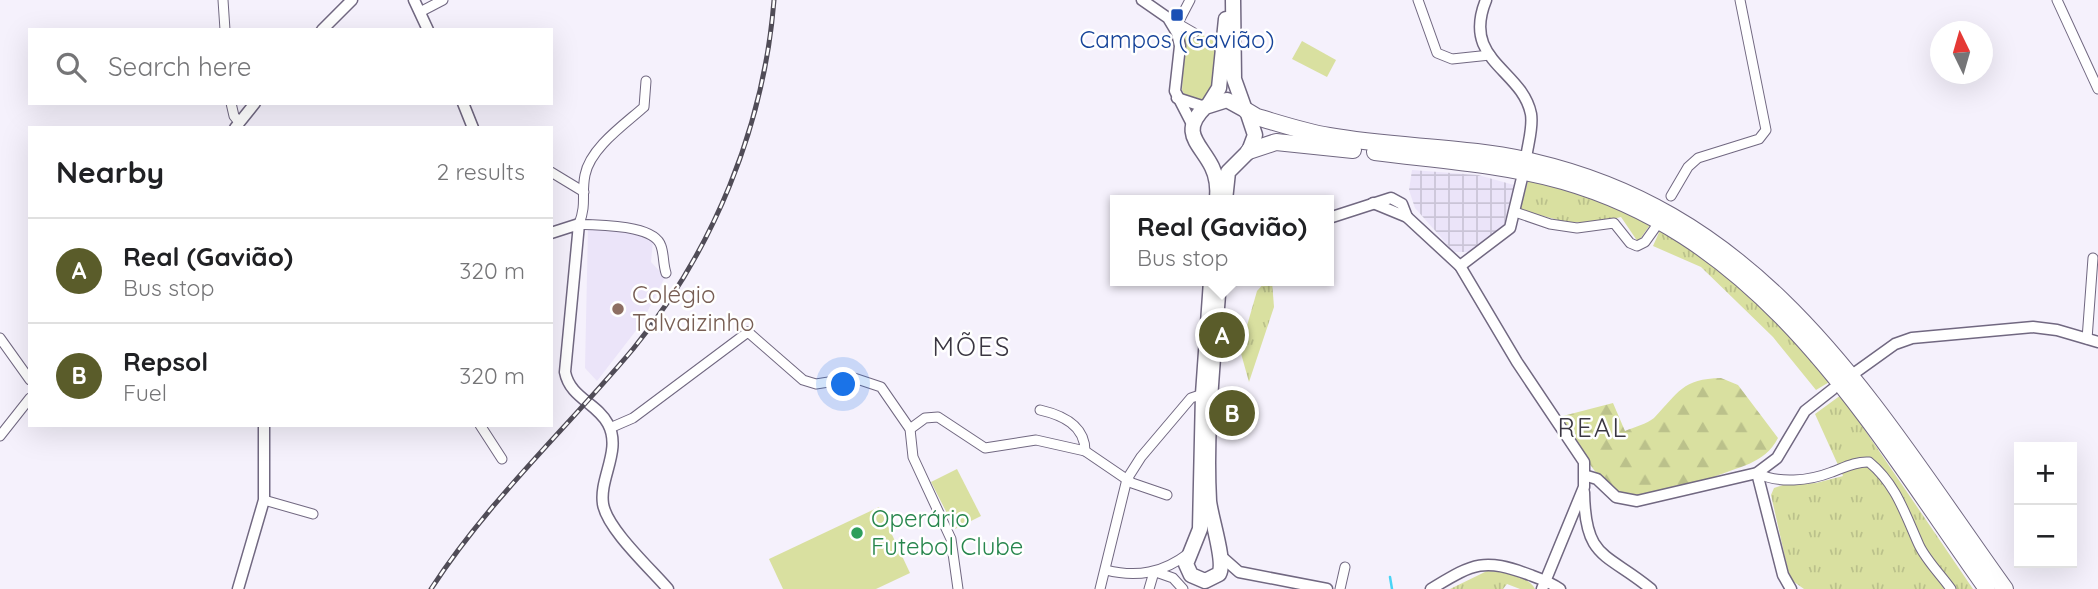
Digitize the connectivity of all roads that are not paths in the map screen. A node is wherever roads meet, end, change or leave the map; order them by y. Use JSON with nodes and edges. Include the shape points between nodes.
{"nodes":[{"id":1,"x":223,"y":0,"type":"edge"},
{"id":2,"x":352,"y":0,"type":"edge"},
{"id":3,"x":414,"y":0,"type":"edge"},
{"id":4,"x":443,"y":0,"type":"edge"},
{"id":5,"x":1142,"y":0,"type":"edge"},
{"id":6,"x":1190,"y":0,"type":"edge"},
{"id":7,"x":1231,"y":0,"type":"edge"},
{"id":8,"x":1418,"y":0,"type":"edge"},
{"id":9,"x":1486,"y":0,"type":"edge"},
{"id":10,"x":1740,"y":0,"type":"edge"},
{"id":11,"x":2057,"y":0,"type":"edge"},
{"id":12,"x":420,"y":12,"type":"junction"},
{"id":13,"x":1174,"y":22,"type":"junction"},
{"id":14,"x":225,"y":28,"type":"edge"},
{"id":15,"x":324,"y":28,"type":"edge"},
{"id":16,"x":427,"y":28,"type":"edge"},
{"id":17,"x":1194,"y":33,"type":"dead end"},
{"id":18,"x":1490,"y":55,"type":"junction"},
{"id":19,"x":646,"y":80,"type":"dead end"},
{"id":20,"x":2098,"y":89,"type":"edge"},
{"id":21,"x":1177,"y":98,"type":"junction"},
{"id":22,"x":231,"y":105,"type":"edge"},
{"id":23,"x":253,"y":105,"type":"edge"},
{"id":24,"x":464,"y":105,"type":"edge"},
{"id":25,"x":1207,"y":105,"type":"junction"},
{"id":26,"x":1246,"y":109,"type":"junction"},
{"id":27,"x":237,"y":125,"type":"edge"},
{"id":28,"x":475,"y":126,"type":"edge"},
{"id":29,"x":1193,"y":126,"type":"junction"},
{"id":30,"x":1527,"y":152,"type":"dead end"},
{"id":31,"x":1244,"y":155,"type":"junction"},
{"id":32,"x":1205,"y":156,"type":"junction"},
{"id":33,"x":553,"y":173,"type":"edge"},
{"id":34,"x":1522,"y":178,"type":"dead end"},
{"id":35,"x":584,"y":192,"type":"junction"},
{"id":36,"x":1221,"y":195,"type":"edge"},
{"id":37,"x":1224,"y":195,"type":"edge"},
{"id":38,"x":1671,"y":196,"type":"dead end"},
{"id":39,"x":1515,"y":212,"type":"junction"},
{"id":40,"x":1334,"y":216,"type":"edge"},
{"id":41,"x":579,"y":224,"type":"junction"},
{"id":42,"x":1655,"y":228,"type":"dead end"},
{"id":43,"x":553,"y":232,"type":"edge"},
{"id":44,"x":2093,"y":258,"type":"dead end"},
{"id":45,"x":1460,"y":266,"type":"junction"},
{"id":46,"x":666,"y":273,"type":"dead end"},
{"id":47,"x":1211,"y":286,"type":"edge"},
{"id":48,"x":1219,"y":286,"type":"edge"},
{"id":49,"x":0,"y":338,"type":"edge"},
{"id":50,"x":2093,"y":341,"type":"edge"},
{"id":51,"x":1856,"y":372,"type":"dead end"},
{"id":52,"x":28,"y":377,"type":"edge"},
{"id":53,"x":1833,"y":389,"type":"dead end"},
{"id":54,"x":1203,"y":394,"type":"junction"},
{"id":55,"x":28,"y":401,"type":"edge"},
{"id":56,"x":1040,"y":410,"type":"dead end"},
{"id":57,"x":264,"y":427,"type":"edge"},
{"id":58,"x":481,"y":427,"type":"edge"},
{"id":59,"x":610,"y":428,"type":"junction"},
{"id":60,"x":910,"y":429,"type":"junction"},
{"id":61,"x":0,"y":436,"type":"edge"},
{"id":62,"x":1085,"y":451,"type":"junction"},
{"id":63,"x":502,"y":459,"type":"dead end"},
{"id":64,"x":1757,"y":473,"type":"junction"},
{"id":65,"x":1127,"y":479,"type":"junction"},
{"id":66,"x":1585,"y":481,"type":"junction"},
{"id":67,"x":1167,"y":495,"type":"dead end"},
{"id":68,"x":264,"y":500,"type":"junction"},
{"id":69,"x":1575,"y":511,"type":"junction"},
{"id":70,"x":313,"y":514,"type":"dead end"},
{"id":71,"x":1587,"y":524,"type":"junction"},
{"id":72,"x":1191,"y":551,"type":"junction"},
{"id":73,"x":1221,"y":555,"type":"junction"},
{"id":74,"x":1345,"y":567,"type":"dead end"},
{"id":75,"x":1106,"y":570,"type":"junction"},
{"id":76,"x":1154,"y":572,"type":"junction"},
{"id":77,"x":1239,"y":572,"type":"junction"},
{"id":78,"x":1204,"y":583,"type":"edge"},
{"id":79,"x":1544,"y":585,"type":"edge"},
{"id":80,"x":238,"y":589,"type":"edge"},
{"id":81,"x":668,"y":589,"type":"edge"},
{"id":82,"x":958,"y":589,"type":"edge"},
{"id":83,"x":1100,"y":589,"type":"edge"},
{"id":84,"x":1149,"y":589,"type":"edge"},
{"id":85,"x":1183,"y":589,"type":"edge"},
{"id":86,"x":1327,"y":589,"type":"edge"},
{"id":87,"x":1340,"y":589,"type":"edge"},
{"id":88,"x":1431,"y":589,"type":"edge"},
{"id":89,"x":1560,"y":589,"type":"edge"},
{"id":90,"x":1651,"y":589,"type":"edge"},
{"id":91,"x":1791,"y":589,"type":"edge"},
{"id":92,"x":1951,"y":589,"type":"edge"},
{"id":93,"x":1987,"y":589,"type":"edge"},
{"id":94,"x":2005,"y":589,"type":"edge"}],
"edges":[{"from":1,"to":14,"type":"street"},
{"from":2,"to":15,"type":"street"},
{"from":3,"to":12,"type":"street"},
{"from":4,"to":12,"type":"street"},
{"from":5,"to":13,"type":"street"},
{"from":6,"to":13,"type":"street"},
{"from":7,"to":25,"type":"main road","via":[[1219,88]]},
{"from":7,"to":26,"type":"main road","via":[[1234,79]]},
{"from":8,"to":18,"type":"street","via":[[1437,53],[1452,59]]},
{"from":9,"to":18,"type":"street","via":[[1480,34]]},
{"from":10,"to":38,"type":"street","via":[[1766,131],[1759,139],[1695,161]]},
{"from":11,"to":20,"type":"street"},
{"from":12,"to":16,"type":"street"},
{"from":13,"to":17,"type":"street"},
{"from":13,"to":21,"type":"street","via":[[1180,46],[1174,81]]},
{"from":18,"to":30,"type":"street","via":[[1530,111]]},
{"from":19,"to":35,"type":"street","via":[[644,107],[595,156],[585,172]]},
{"from":21,"to":25,"type":"street"},
{"from":21,"to":29,"type":"street"},
{"from":22,"to":27,"type":"street"},
{"from":23,"to":27,"type":"street"},
{"from":24,"to":28,"type":"street"},
{"from":25,"to":26,"type":"main road","via":[[1227,100]]},
{"from":25,"to":29,"type":"main road"},
{"from":26,"to":31,"type":"main road","via":[[1255,135]]},
{"from":26,"to":94,"type":"highway","via":[[1257,117],[1329,136],[1542,164],[1618,189],[1690,226],[1746,266],[1804,320]]},
{"from":29,"to":32,"type":"main road","via":[[1195,143]]},
{"from":31,"to":32,"type":"main road","via":[[1222,163]]},
{"from":31,"to":37,"type":"main road","via":[[1228,172]]},
{"from":31,"to":93,"type":"highway","via":[[1276,142],[1510,169],[1582,187],[1684,236],[1748,282],[1794,326]]},
{"from":32,"to":36,"type":"main road"},
{"from":33,"to":35,"type":"street"},
{"from":34,"to":39,"type":"street"},
{"from":35,"to":41,"type":"street","via":[[586,204]]},
{"from":39,"to":42,"type":"street","via":[[1563,227],[1588,229],[1614,223],[1635,246],[1643,244]]},
{"from":39,"to":45,"type":"street","via":[[1505,234]]},
{"from":40,"to":45,"type":"street","via":[[1373,203],[1400,202],[1407,217]]},
{"from":41,"to":43,"type":"street"},
{"from":41,"to":46,"type":"street","via":[[647,231],[663,248]]},
{"from":41,"to":59,"type":"street","via":[[565,372],[569,386]]},
{"from":44,"to":50,"type":"street"},
{"from":45,"to":66,"type":"street","via":[[1584,462]]},
{"from":47,"to":54,"type":"main road"},
{"from":48,"to":73,"type":"main road","via":[[1209,491]]},
{"from":49,"to":52,"type":"street"},
{"from":50,"to":51,"type":"street","via":[[2033,327],[1912,338],[1895,344]]},
{"from":53,"to":64,"type":"street","via":[[1804,411],[1777,458]]},
{"from":54,"to":65,"type":"street","via":[[1191,398]]},
{"from":54,"to":72,"type":"main road","via":[[1201,523]]},
{"from":55,"to":61,"type":"street"},
{"from":56,"to":62,"type":"street","via":[[1073,424],[1083,437]]},
{"from":57,"to":68,"type":"street"},
{"from":58,"to":63,"type":"street"},
{"from":59,"to":60,"type":"street","via":[[633,418],[748,332],[803,380],[816,384],[853,378],[881,387]]},
{"from":59,"to":81,"type":"street","via":[[612,449],[603,507]]},
{"from":60,"to":62,"type":"street","via":[[925,418],[938,417],[985,448],[1036,440]]},
{"from":60,"to":82,"type":"street","via":[[914,457],[951,539]]},
{"from":62,"to":65,"type":"street"},
{"from":64,"to":66,"type":"street","via":[[1637,501],[1615,497],[1597,480]]},
{"from":64,"to":91,"type":"street","via":[[1783,575]]},
{"from":64,"to":92,"type":"street","via":[[1772,481],[1822,476],[1869,462],[1891,486],[1920,546]]},
{"from":65,"to":67,"type":"street"},
{"from":65,"to":75,"type":"street"},
{"from":66,"to":69,"type":"street"},
{"from":66,"to":71,"type":"street"},
{"from":68,"to":70,"type":"street"},
{"from":68,"to":80,"type":"street"},
{"from":69,"to":71,"type":"street"},
{"from":69,"to":79,"type":"street"},
{"from":71,"to":90,"type":"street","via":[[1593,546]]},
{"from":72,"to":73,"type":"main road","via":[[1204,544]]},
{"from":72,"to":76,"type":"street","via":[[1172,566]]},
{"from":72,"to":78,"type":"main road","via":[[1186,564]]},
{"from":73,"to":77,"type":"street"},
{"from":73,"to":78,"type":"main road","via":[[1222,569]]},
{"from":74,"to":87,"type":"street"},
{"from":75,"to":76,"type":"street"},
{"from":75,"to":83,"type":"street"},
{"from":76,"to":84,"type":"street"},
{"from":76,"to":85,"type":"street","via":[[1172,578]]},
{"from":77,"to":78,"type":"street"},
{"from":77,"to":86,"type":"street"},
{"from":79,"to":88,"type":"street","via":[[1510,566],[1485,563]]},
{"from":79,"to":89,"type":"street"}]}
